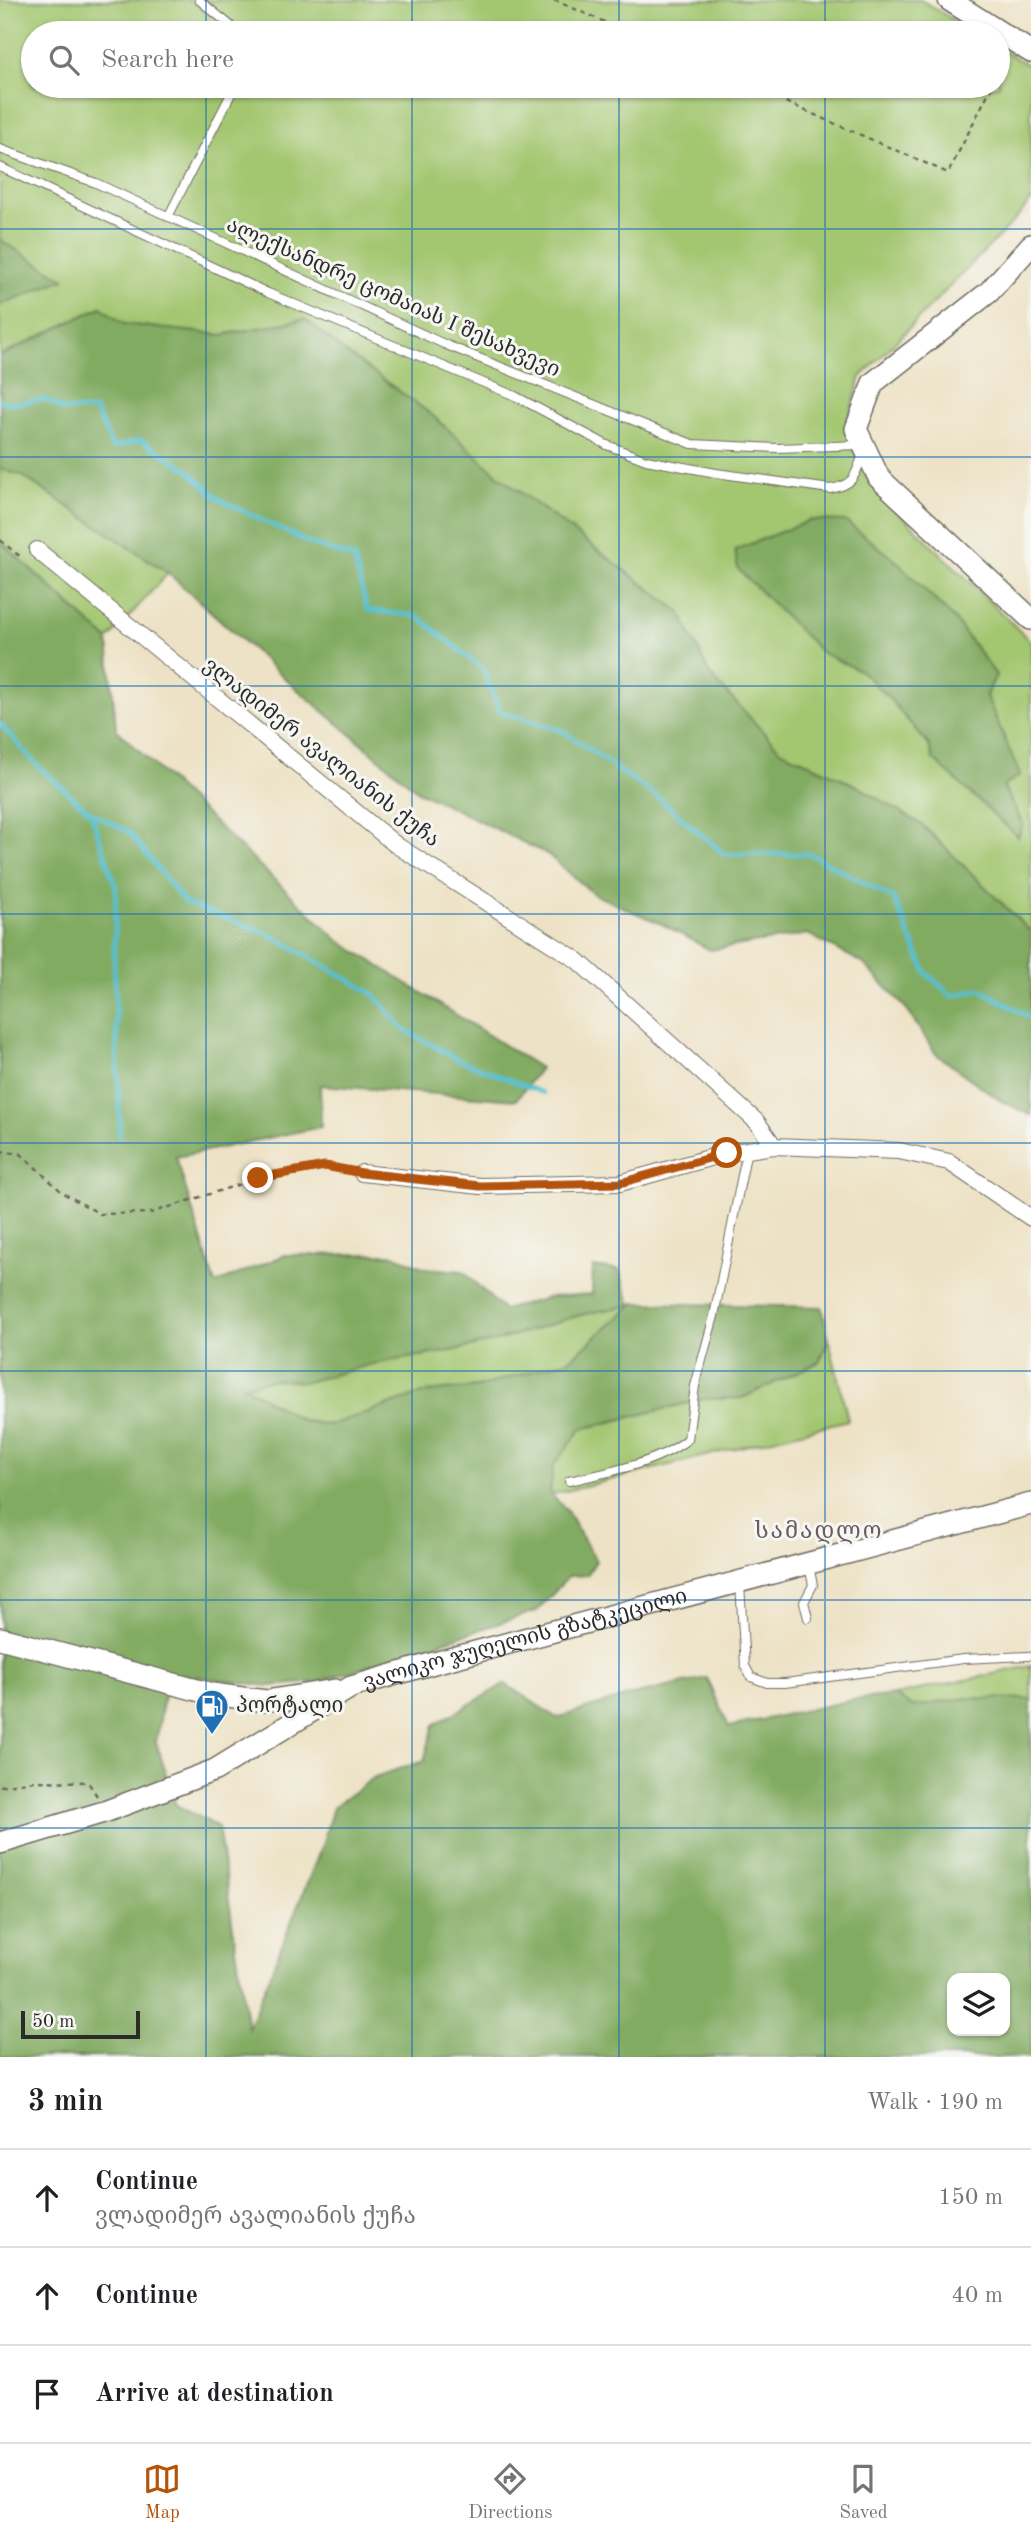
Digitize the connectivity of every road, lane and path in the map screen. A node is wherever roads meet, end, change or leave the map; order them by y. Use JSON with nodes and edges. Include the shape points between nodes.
{"nodes":[{"id":1,"x":199,"y":0,"type":"edge"},
{"id":2,"x":554,"y":0,"type":"edge"},
{"id":3,"x":948,"y":0,"type":"edge"},
{"id":4,"x":225,"y":21,"type":"edge"},
{"id":5,"x":602,"y":21,"type":"edge"},
{"id":6,"x":982,"y":21,"type":"edge"},
{"id":7,"x":1010,"y":39,"type":"edge"},
{"id":8,"x":1031,"y":52,"type":"edge"},
{"id":9,"x":229,"y":98,"type":"edge"},
{"id":10,"x":776,"y":98,"type":"edge"},
{"id":11,"x":986,"y":98,"type":"edge"},
{"id":12,"x":0,"y":149,"type":"edge"},
{"id":13,"x":0,"y":167,"type":"edge"},
{"id":14,"x":168,"y":217,"type":"junction"},
{"id":15,"x":1031,"y":246,"type":"edge"},
{"id":16,"x":864,"y":447,"type":"junction"},
{"id":17,"x":0,"y":540,"type":"edge"},
{"id":18,"x":37,"y":550,"type":"joint"},
{"id":19,"x":1031,"y":619,"type":"edge"},
{"id":20,"x":774,"y":1146,"type":"junction"},
{"id":21,"x":747,"y":1150,"type":"junction"},
{"id":22,"x":0,"y":1151,"type":"edge"},
{"id":23,"x":362,"y":1173,"type":"joint"},
{"id":24,"x":1031,"y":1218,"type":"edge"},
{"id":25,"x":569,"y":1481,"type":"dead end"},
{"id":26,"x":1031,"y":1504,"type":"edge"},
{"id":27,"x":809,"y":1563,"type":"junction"},
{"id":28,"x":740,"y":1581,"type":"junction"},
{"id":29,"x":808,"y":1618,"type":"dead end"},
{"id":30,"x":0,"y":1638,"type":"edge"},
{"id":31,"x":1028,"y":1656,"type":"dead end"},
{"id":32,"x":351,"y":1687,"type":"junction"},
{"id":33,"x":0,"y":1786,"type":"edge"},
{"id":34,"x":107,"y":1811,"type":"junction"},
{"id":35,"x":0,"y":1843,"type":"edge"}],
"edges":[{"from":1,"to":4,"type":"lane"},
{"from":2,"to":5,"type":"path"},
{"from":3,"to":6,"type":"main road"},
{"from":7,"to":8,"type":"main road"},
{"from":9,"to":14,"type":"lane"},
{"from":10,"to":11,"type":"path","via":[[948,173]]},
{"from":12,"to":14,"type":"lane","name":"ალექსანდრე ცომაიას I შესახვევი","via":[[96,183]]},
{"from":13,"to":16,"type":"lane","via":[[268,293],[515,396],[646,460],[830,489],[852,482]]},
{"from":14,"to":16,"type":"lane","name":"ალექსანდრე ცომაიას I შესახვევი","via":[[443,344],[692,444]]},
{"from":15,"to":16,"type":"main road","via":[[989,292],[873,383],[856,429]]},
{"from":16,"to":19,"type":"main road","via":[[879,478]]},
{"from":17,"to":18,"type":"path","via":[[18,555]]},
{"from":18,"to":20,"type":"street","name":"ვლადიმერ ავალიანის ქუჩა","via":[[396,845],[577,960],[757,1122]]},
{"from":20,"to":21,"type":"street"},
{"from":20,"to":24,"type":"street","via":[[899,1151],[949,1162]]},
{"from":21,"to":23,"type":"street","via":[[620,1183],[480,1186]]},
{"from":21,"to":25,"type":"lane","via":[[695,1387],[688,1439],[675,1450]]},
{"from":22,"to":23,"type":"path","via":[[21,1154],[63,1193],[100,1214],[151,1213],[258,1178],[325,1166]]},
{"from":26,"to":27,"type":"main road","name":"ვალიკო ჯუღელის გზატკეცილი"},
{"from":27,"to":28,"type":"main road","name":"ვალიკო ჯუღელის გზატკეცილი"},
{"from":27,"to":29,"type":"lane","via":[[813,1585],[804,1602]]},
{"from":28,"to":31,"type":"lane","via":[[745,1666],[751,1677],[767,1683],[962,1659]]},
{"from":28,"to":32,"type":"main road","name":"ვალიკო ჯუღელის გზატკეცილი"},
{"from":30,"to":32,"type":"main road","via":[[212,1694],[266,1701]]},
{"from":32,"to":34,"type":"main road","name":"ვალიკო ჯუღელის გზატკეცილი","via":[[215,1770]]},
{"from":33,"to":34,"type":"path","via":[[89,1782]]},
{"from":34,"to":35,"type":"main road","name":"ვალიკო ჯუღელის გზატკეცილი"}]}
